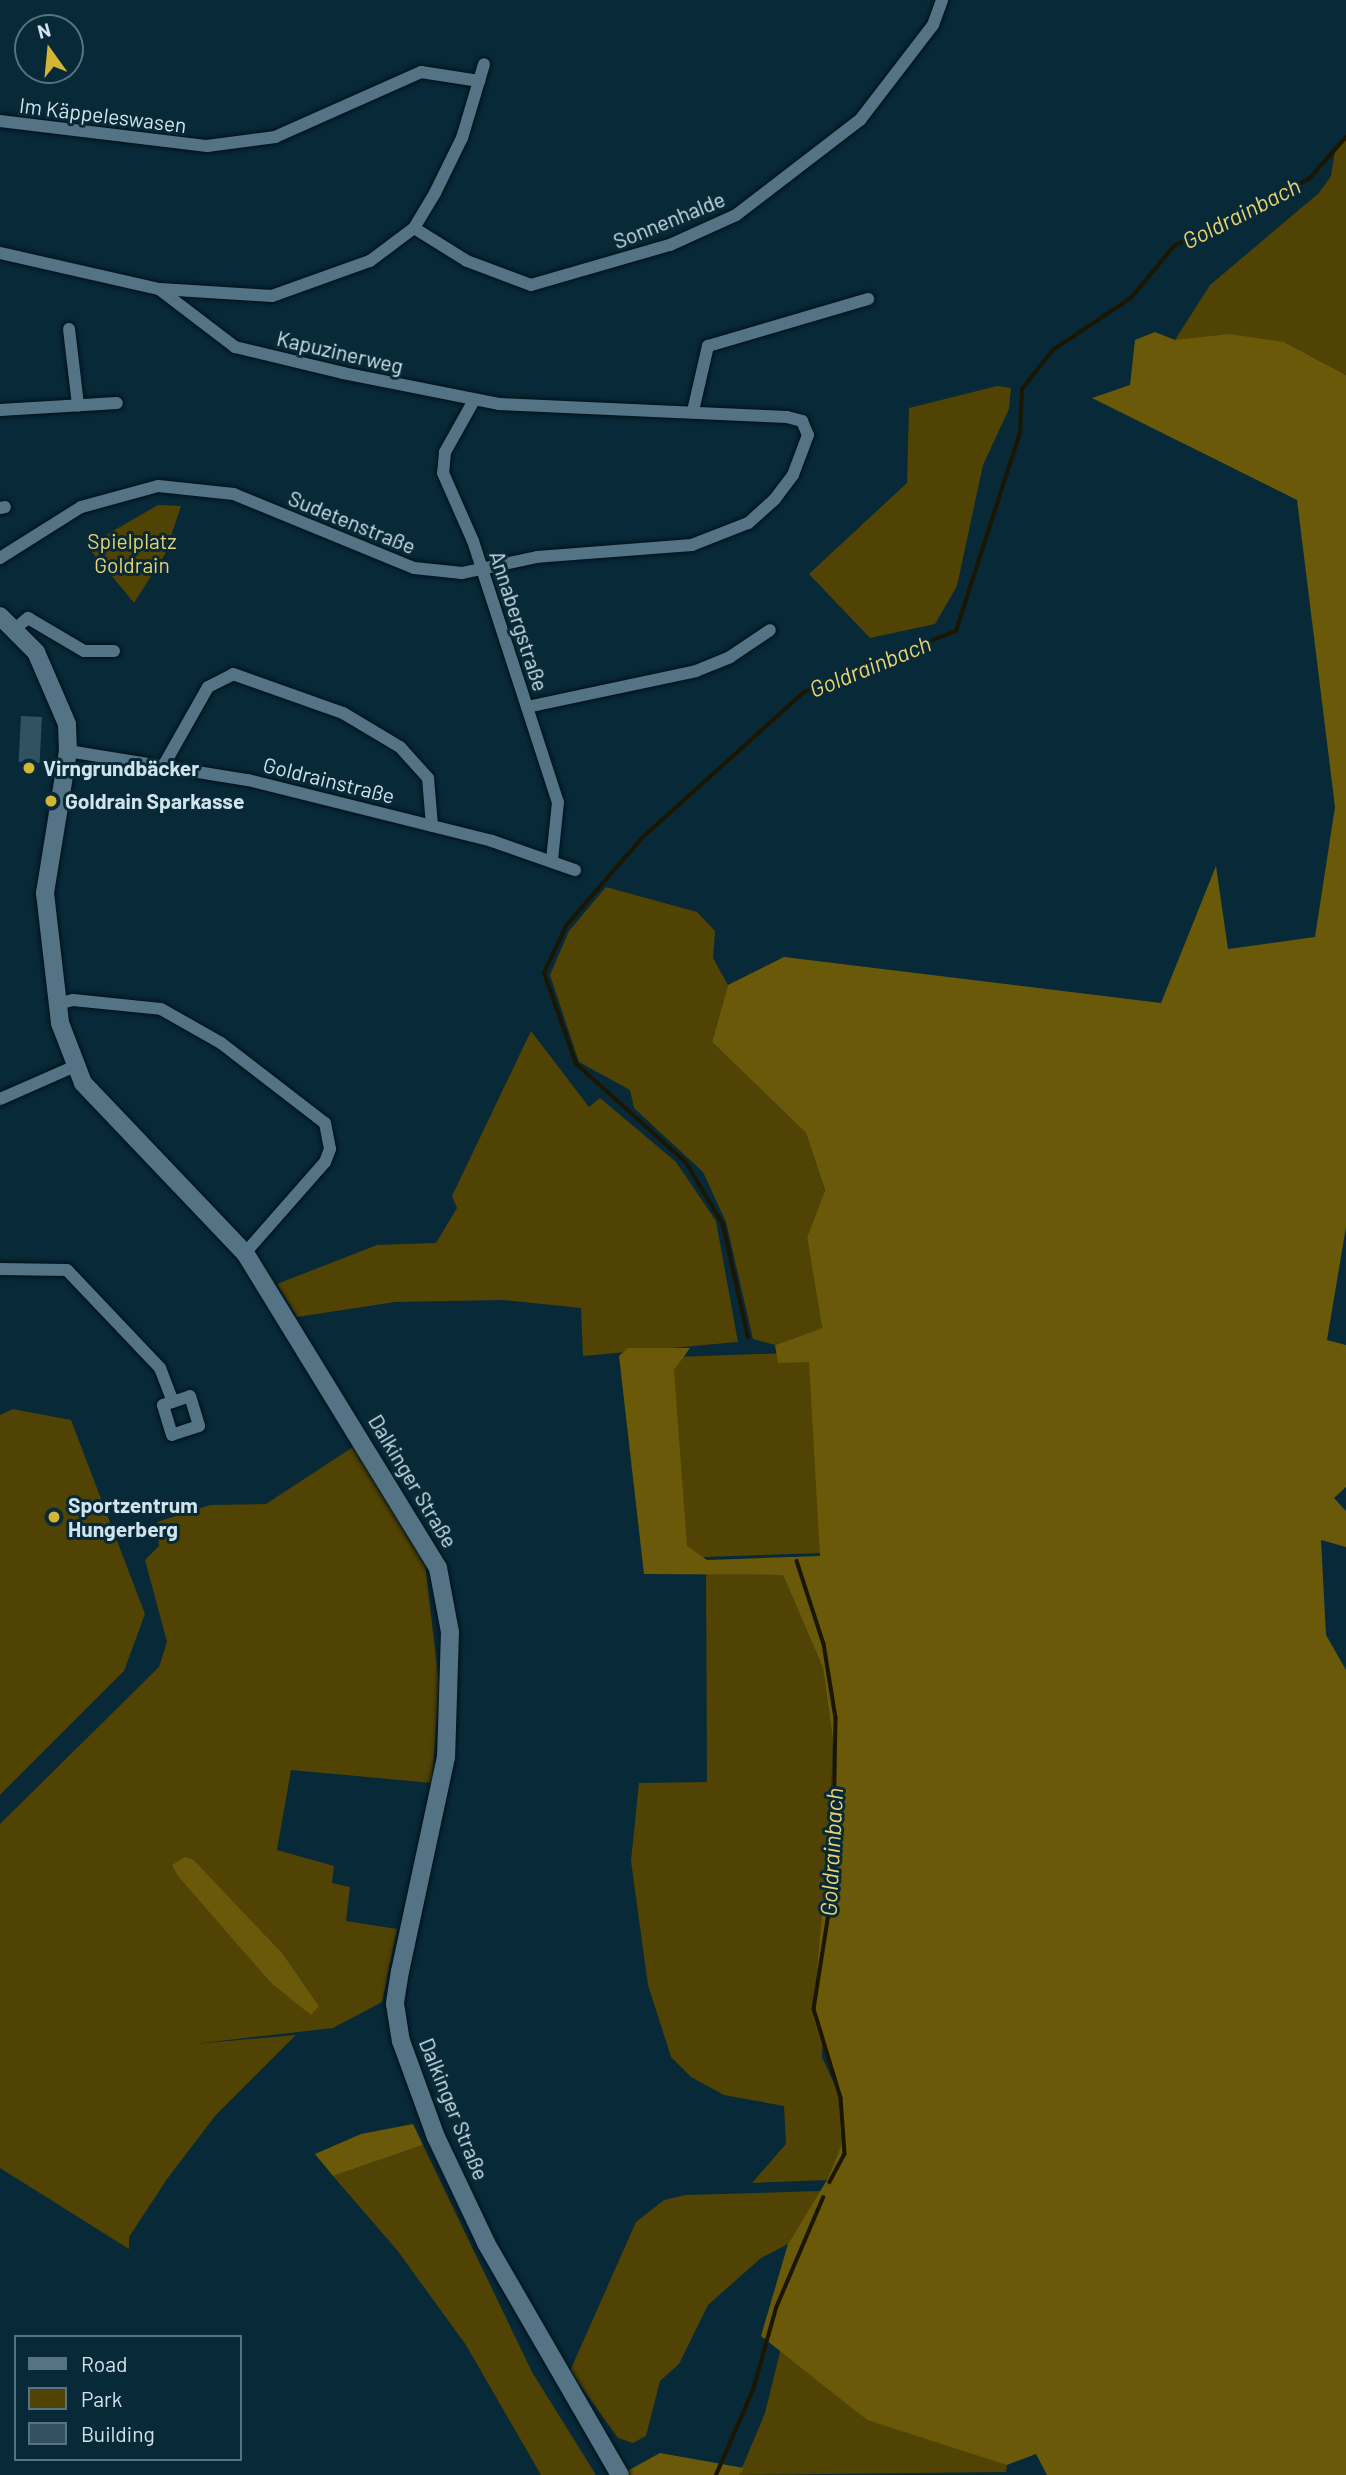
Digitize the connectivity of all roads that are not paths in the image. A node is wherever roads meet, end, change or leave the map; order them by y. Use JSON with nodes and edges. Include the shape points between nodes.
{"nodes":[{"id":1,"x":942,"y":0,"type":"edge"},
{"id":2,"x":485,"y":64,"type":"dead end"},
{"id":3,"x":479,"y":81,"type":"junction"},
{"id":4,"x":0,"y":121,"type":"edge"},
{"id":5,"x":414,"y":228,"type":"junction"},
{"id":6,"x":0,"y":253,"type":"edge"},
{"id":7,"x":159,"y":289,"type":"junction"},
{"id":8,"x":868,"y":299,"type":"dead end"},
{"id":9,"x":69,"y":329,"type":"dead end"},
{"id":10,"x":473,"y":402,"type":"junction"},
{"id":11,"x":117,"y":403,"type":"dead end"},
{"id":12,"x":78,"y":405,"type":"junction"},
{"id":13,"x":0,"y":410,"type":"edge"},
{"id":14,"x":694,"y":411,"type":"junction"},
{"id":15,"x":802,"y":421,"type":"joint"},
{"id":16,"x":0,"y":558,"type":"edge"},
{"id":17,"x":483,"y":569,"type":"junction"},
{"id":18,"x":0,"y":616,"type":"edge"},
{"id":19,"x":16,"y":628,"type":"junction"},
{"id":20,"x":770,"y":630,"type":"dead end"},
{"id":21,"x":114,"y":651,"type":"dead end"},
{"id":22,"x":527,"y":707,"type":"junction"},
{"id":23,"x":68,"y":751,"type":"junction"},
{"id":24,"x":165,"y":763,"type":"junction"},
{"id":25,"x":432,"y":826,"type":"junction"},
{"id":26,"x":552,"y":860,"type":"junction"},
{"id":27,"x":575,"y":870,"type":"dead end"},
{"id":28,"x":56,"y":1004,"type":"junction"},
{"id":29,"x":75,"y":1066,"type":"junction"},
{"id":30,"x":0,"y":1099,"type":"edge"},
{"id":31,"x":245,"y":1253,"type":"junction"},
{"id":32,"x":0,"y":1269,"type":"edge"},
{"id":33,"x":173,"y":1402,"type":"dead end"},
{"id":34,"x":620,"y":2475,"type":"edge"}],
"edges":[{"from":1,"to":5,"type":"street","name":"Sonnenhalde","via":[[933,25],[860,120],[736,215],[670,245],[531,285],[467,261]]},
{"from":2,"to":3,"type":"street"},
{"from":3,"to":4,"type":"street","name":"Im Käppeleswasen","via":[[421,72],[275,137],[207,146]]},
{"from":3,"to":5,"type":"street","via":[[462,138]]},
{"from":5,"to":7,"type":"street","via":[[370,261],[272,296]]},
{"from":6,"to":7,"type":"street","name":"Kapuzinerweg"},
{"from":7,"to":10,"type":"street","name":"Kapuzinerweg","via":[[235,347]]},
{"from":8,"to":14,"type":"street","via":[[708,346]]},
{"from":9,"to":12,"type":"street"},
{"from":10,"to":14,"type":"street","name":"Kapuzinerweg"},
{"from":10,"to":17,"type":"street","name":"Annabergstraße","via":[[445,452],[443,474]]},
{"from":11,"to":12,"type":"street"},
{"from":12,"to":13,"type":"street"},
{"from":14,"to":15,"type":"street","name":"Kapuzinerweg"},
{"from":15,"to":17,"type":"street","name":"Sudetenstraße","via":[[808,435],[793,475],[748,523],[716,540],[537,557]]},
{"from":16,"to":17,"type":"street","name":"Sudetenstraße","via":[[81,507],[124,492],[197,486],[234,494],[414,568]]},
{"from":17,"to":22,"type":"street","name":"Annabergstraße"},
{"from":18,"to":19,"type":"street","name":"Dalkinger Straße"},
{"from":19,"to":21,"type":"street","via":[[28,618],[84,652]]},
{"from":19,"to":23,"type":"street","name":"Dalkinger Straße","via":[[48,673],[67,724]]},
{"from":20,"to":22,"type":"street","via":[[730,657],[696,671]]},
{"from":22,"to":26,"type":"street","name":"Annabergstraße","via":[[559,811]]},
{"from":23,"to":24,"type":"street","name":"Goldrainstraße"},
{"from":23,"to":28,"type":"street","name":"Dalkinger Straße","via":[[45,893]]},
{"from":24,"to":25,"type":"street","name":"Goldrainstraße"},
{"from":24,"to":25,"type":"street","via":[[208,687],[233,674],[343,713],[400,747],[428,778]]},
{"from":25,"to":26,"type":"street","name":"Goldrainstraße"},
{"from":26,"to":27,"type":"street","name":"Goldrainstraße"},
{"from":28,"to":29,"type":"street","name":"Dalkinger Straße"},
{"from":28,"to":31,"type":"street","via":[[73,1000],[161,1009],[206,1033],[325,1123],[330,1149],[325,1162]]},
{"from":29,"to":30,"type":"street"},
{"from":29,"to":31,"type":"street","name":"Dalkinger Straße","via":[[82,1083],[136,1143]]},
{"from":31,"to":34,"type":"street","name":"Dalkinger Straße","via":[[438,1568],[450,1632],[446,1756],[400,1971],[395,2004],[401,2041],[436,2137],[486,2243]]},
{"from":32,"to":33,"type":"street","via":[[67,1270],[160,1368]]}]}
